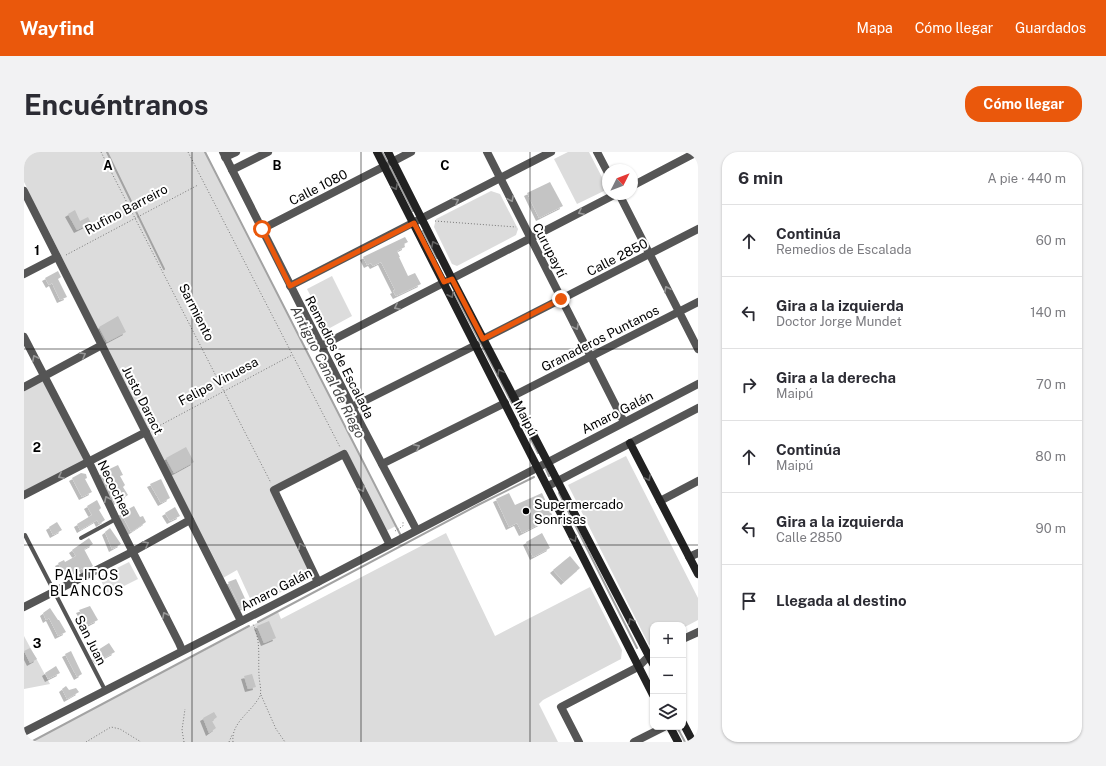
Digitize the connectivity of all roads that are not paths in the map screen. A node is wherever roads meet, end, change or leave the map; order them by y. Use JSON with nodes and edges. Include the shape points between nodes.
{"nodes":[{"id":1,"x":236,"y":152,"type":"edge"},
{"id":2,"x":268,"y":152,"type":"edge"},
{"id":3,"x":377,"y":152,"type":"edge"},
{"id":4,"x":388,"y":152,"type":"edge"},
{"id":5,"x":411,"y":152,"type":"edge"},
{"id":6,"x":486,"y":152,"type":"edge"},
{"id":7,"x":551,"y":152,"type":"edge"},
{"id":8,"x":597,"y":152,"type":"edge"},
{"id":9,"x":697,"y":152,"type":"edge"},
{"id":10,"x":224,"y":154,"type":"edge"},
{"id":11,"x":392,"y":162,"type":"junction"},
{"id":12,"x":603,"y":164,"type":"edge"},
{"id":13,"x":385,"y":166,"type":"junction"},
{"id":14,"x":232,"y":170,"type":"junction"},
{"id":15,"x":500,"y":178,"type":"junction"},
{"id":16,"x":638,"y":183,"type":"edge"},
{"id":17,"x":24,"y":191,"type":"edge"},
{"id":18,"x":605,"y":200,"type":"edge"},
{"id":19,"x":620,"y":200,"type":"edge"},
{"id":20,"x":421,"y":219,"type":"junction"},
{"id":21,"x":414,"y":223,"type":"junction"},
{"id":22,"x":262,"y":229,"type":"junction"},
{"id":23,"x":698,"y":229,"type":"edge"},
{"id":24,"x":530,"y":238,"type":"junction"},
{"id":25,"x":649,"y":254,"type":"junction"},
{"id":26,"x":58,"y":257,"type":"junction"},
{"id":27,"x":24,"y":274,"type":"edge"},
{"id":28,"x":448,"y":281,"type":"junction"},
{"id":29,"x":290,"y":286,"type":"junction"},
{"id":30,"x":561,"y":299,"type":"junction"},
{"id":31,"x":698,"y":302,"type":"edge"},
{"id":32,"x":679,"y":312,"type":"junction"},
{"id":33,"x":24,"y":337,"type":"edge"},
{"id":34,"x":483,"y":339,"type":"junction"},
{"id":35,"x":102,"y":345,"type":"junction"},
{"id":36,"x":476,"y":345,"type":"junction"},
{"id":37,"x":321,"y":346,"type":"junction"},
{"id":38,"x":698,"y":349,"type":"edge"},
{"id":39,"x":591,"y":356,"type":"junction"},
{"id":40,"x":44,"y":377,"type":"junction"},
{"id":41,"x":698,"y":384,"type":"edge"},
{"id":42,"x":24,"y":387,"type":"edge"},
{"id":43,"x":513,"y":396,"type":"junction"},
{"id":44,"x":505,"y":403,"type":"junction"},
{"id":45,"x":352,"y":407,"type":"junction"},
{"id":46,"x":698,"y":408,"type":"edge"},
{"id":47,"x":624,"y":422,"type":"junction"},
{"id":48,"x":146,"y":432,"type":"junction"},
{"id":49,"x":630,"y":443,"type":"junction"},
{"id":50,"x":89,"y":462,"type":"junction"},
{"id":51,"x":548,"y":462,"type":"junction"},
{"id":52,"x":382,"y":464,"type":"junction"},
{"id":53,"x":538,"y":466,"type":"junction"},
{"id":54,"x":558,"y":480,"type":"junction"},
{"id":55,"x":698,"y":481,"type":"edge"},
{"id":56,"x":548,"y":486,"type":"junction"},
{"id":57,"x":24,"y":494,"type":"edge"},
{"id":58,"x":660,"y":501,"type":"junction"},
{"id":59,"x":116,"y":519,"type":"junction"},
{"id":60,"x":190,"y":520,"type":"junction"},
{"id":61,"x":416,"y":529,"type":"junction"},
{"id":62,"x":25,"y":535,"type":"dead end"},
{"id":63,"x":81,"y":538,"type":"dead end"},
{"id":64,"x":389,"y":543,"type":"junction"},
{"id":65,"x":132,"y":552,"type":"junction"},
{"id":66,"x":698,"y":553,"type":"edge"},
{"id":67,"x":689,"y":557,"type":"junction"},
{"id":68,"x":698,"y":574,"type":"edge"},
{"id":69,"x":318,"y":582,"type":"junction"},
{"id":70,"x":54,"y":592,"type":"junction"},
{"id":71,"x":24,"y":607,"type":"edge"},
{"id":72,"x":241,"y":621,"type":"junction"},
{"id":73,"x":698,"y":632,"type":"edge"},
{"id":74,"x":686,"y":638,"type":"edge"},
{"id":75,"x":182,"y":650,"type":"junction"},
{"id":76,"x":650,"y":653,"type":"edge"},
{"id":77,"x":650,"y":656,"type":"edge"},
{"id":78,"x":638,"y":667,"type":"junction"},
{"id":79,"x":106,"y":691,"type":"junction"},
{"id":80,"x":652,"y":694,"type":"edge"},
{"id":81,"x":686,"y":729,"type":"edge"},
{"id":82,"x":658,"y":730,"type":"edge"},
{"id":83,"x":672,"y":730,"type":"edge"},
{"id":84,"x":24,"y":732,"type":"edge"},
{"id":85,"x":579,"y":742,"type":"edge"},
{"id":86,"x":634,"y":742,"type":"edge"},
{"id":87,"x":678,"y":742,"type":"edge"},
{"id":88,"x":693,"y":742,"type":"edge"}],
"edges":[{"from":1,"to":10,"type":"street"},
{"from":2,"to":14,"type":"street"},
{"from":3,"to":13,"type":"street","name":"Maipú"},
{"from":4,"to":11,"type":"street","name":"Maipú"},
{"from":5,"to":11,"type":"street"},
{"from":6,"to":15,"type":"street","name":"Curupaytí"},
{"from":7,"to":15,"type":"street"},
{"from":8,"to":12,"type":"street"},
{"from":9,"to":16,"type":"street"},
{"from":10,"to":14,"type":"street","name":"Remedios de Escalada"},
{"from":11,"to":20,"type":"street","name":"Maipú"},
{"from":13,"to":21,"type":"street","name":"Maipú","one_way":true},
{"from":13,"to":22,"type":"street","name":"Calle 1080"},
{"from":14,"to":22,"type":"street","name":"Remedios de Escalada"},
{"from":20,"to":15,"type":"street","one_way":true},
{"from":15,"to":24,"type":"street","name":"Curupaytí","one_way":true},
{"from":17,"to":26,"type":"street","name":"Justo Daract"},
{"from":18,"to":24,"type":"street","one_way":true},
{"from":19,"to":25,"type":"street"},
{"from":20,"to":21,"type":"street"},
{"from":28,"to":20,"type":"street","name":"Maipú","one_way":true},
{"from":21,"to":28,"type":"street","name":"Maipú"},
{"from":21,"to":29,"type":"street"},
{"from":22,"to":29,"type":"street","name":"Remedios de Escalada"},
{"from":23,"to":25,"type":"street","name":"Calle 2850"},
{"from":24,"to":28,"type":"street"},
{"from":24,"to":30,"type":"street","name":"Curupaytí"},
{"from":25,"to":30,"type":"street","name":"Calle 2850"},
{"from":32,"to":25,"type":"street","one_way":true},
{"from":26,"to":27,"type":"street"},
{"from":26,"to":35,"type":"street","name":"Justo Daract"},
{"from":28,"to":34,"type":"street","name":"Maipú"},
{"from":28,"to":36,"type":"street","name":"Maipú","one_way":true},
{"from":28,"to":37,"type":"street","one_way":true},
{"from":29,"to":37,"type":"street","name":"Remedios de Escalada"},
{"from":30,"to":34,"type":"street","name":"Calle 2850"},
{"from":30,"to":39,"type":"street","name":"Curupaytí","one_way":true},
{"from":31,"to":32,"type":"street","name":"Granaderos Puntanos"},
{"from":32,"to":38,"type":"street"},
{"from":32,"to":39,"type":"street","name":"Granaderos Puntanos"},
{"from":40,"to":33,"type":"street","name":"Necochea","one_way":true},
{"from":43,"to":34,"type":"street","name":"Maipú","one_way":true},
{"from":40,"to":35,"type":"street","one_way":true},
{"from":35,"to":48,"type":"street","name":"Justo Daract"},
{"from":36,"to":44,"type":"street","name":"Maipú"},
{"from":36,"to":45,"type":"street"},
{"from":37,"to":45,"type":"street","name":"Remedios de Escalada"},
{"from":39,"to":43,"type":"street","name":"Granaderos Puntanos"},
{"from":39,"to":47,"type":"street","name":"Curupaytí"},
{"from":40,"to":42,"type":"street"},
{"from":40,"to":50,"type":"street","name":"Necochea"},
{"from":41,"to":47,"type":"street","name":"Amaro Galán"},
{"from":43,"to":51,"type":"street","name":"Maipú"},
{"from":52,"to":44,"type":"street","one_way":true},
{"from":44,"to":53,"type":"street","name":"Maipú"},
{"from":45,"to":52,"type":"street","name":"Remedios de Escalada"},
{"from":46,"to":49,"type":"street"},
{"from":47,"to":51,"type":"street","name":"Amaro Galán"},
{"from":48,"to":50,"type":"street"},
{"from":48,"to":60,"type":"street","name":"Justo Daract"},
{"from":49,"to":54,"type":"street"},
{"from":49,"to":58,"type":"street","one_way":true},
{"from":50,"to":57,"type":"street","one_way":true},
{"from":59,"to":50,"type":"street","name":"Necochea","one_way":true},
{"from":51,"to":53,"type":"street","name":"Amaro Galán"},
{"from":51,"to":54,"type":"street","name":"Maipú"},
{"from":52,"to":61,"type":"street","name":"Remedios de Escalada"},
{"from":53,"to":56,"type":"street","name":"Maipú"},
{"from":53,"to":61,"type":"street","name":"Amaro Galán"},
{"from":54,"to":56,"type":"street"},
{"from":76,"to":54,"type":"street","name":"Maipú","one_way":true},
{"from":55,"to":58,"type":"street"},
{"from":56,"to":78,"type":"street","name":"Maipú","one_way":true},
{"from":58,"to":67,"type":"street"},
{"from":59,"to":63,"type":"lane"},
{"from":59,"to":65,"type":"street","name":"Necochea"},
{"from":65,"to":60,"type":"street","one_way":true},
{"from":60,"to":72,"type":"street","name":"Justo Daract"},
{"from":61,"to":64,"type":"street","name":"Amaro Galán"},
{"from":62,"to":70,"type":"lane","name":"San Juan"},
{"from":64,"to":69,"type":"street","name":"Amaro Galán"},
{"from":69,"to":64,"type":"street","one_way":true,"via":[[272,487],[344,454]]},
{"from":65,"to":70,"type":"street"},
{"from":75,"to":65,"type":"street","name":"Necochea","one_way":true},
{"from":66,"to":67,"type":"street"},
{"from":67,"to":68,"type":"street"},
{"from":69,"to":72,"type":"street","name":"Amaro Galán"},
{"from":70,"to":71,"type":"street"},
{"from":70,"to":79,"type":"lane","name":"San Juan"},
{"from":72,"to":75,"type":"street","name":"Amaro Galán"},
{"from":73,"to":74,"type":"street"},
{"from":75,"to":79,"type":"street","name":"Amaro Galán"},
{"from":77,"to":78,"type":"street"},
{"from":78,"to":80,"type":"street","name":"Maipú"},
{"from":78,"to":85,"type":"street","via":[[561,707]]},
{"from":79,"to":84,"type":"street","name":"Amaro Galán"},
{"from":81,"to":88,"type":"street"},
{"from":82,"to":86,"type":"street"},
{"from":83,"to":87,"type":"street"}]}
